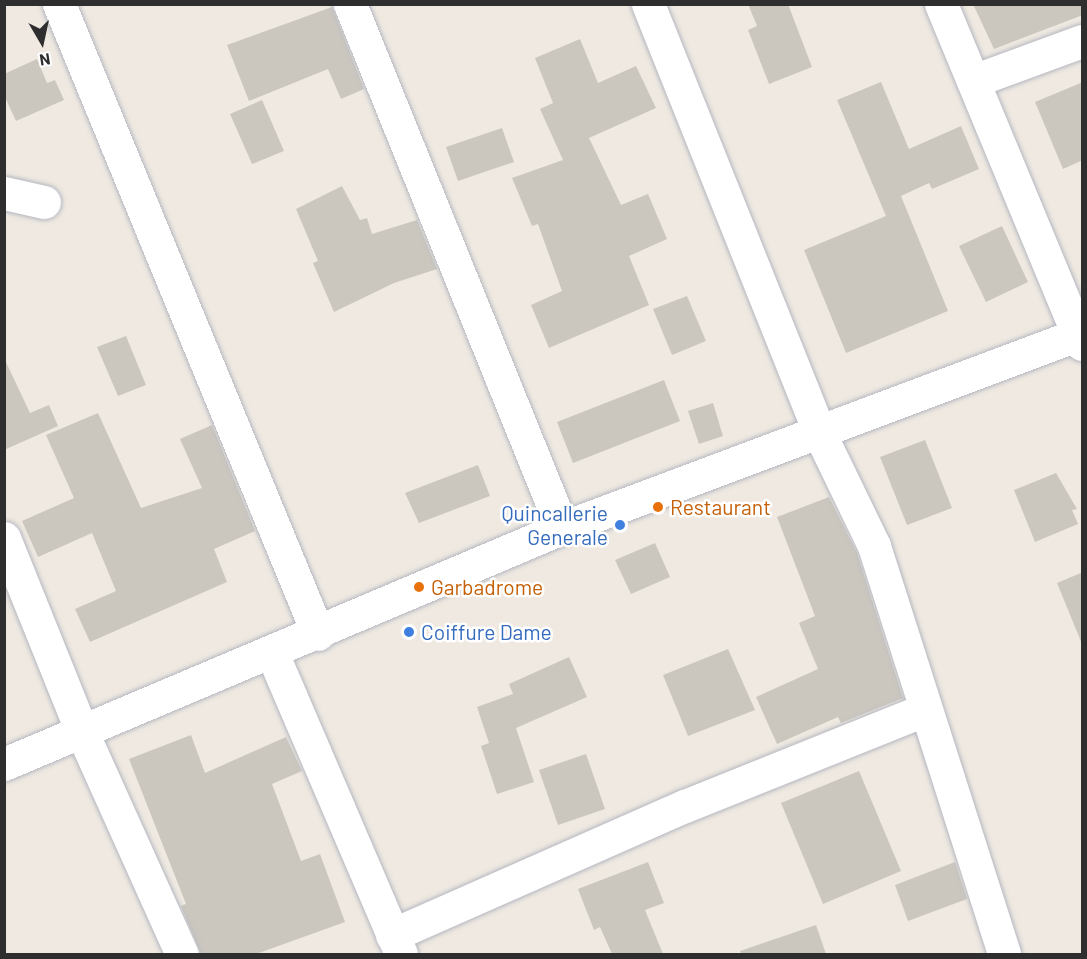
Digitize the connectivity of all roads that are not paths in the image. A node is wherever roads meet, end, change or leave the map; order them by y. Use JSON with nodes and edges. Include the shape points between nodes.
{"nodes":[{"id":1,"x":59,"y":4,"type":"edge"},
{"id":2,"x":350,"y":4,"type":"edge"},
{"id":3,"x":648,"y":4,"type":"edge"},
{"id":4,"x":941,"y":4,"type":"edge"},
{"id":5,"x":1083,"y":41,"type":"edge"},
{"id":6,"x":973,"y":81,"type":"junction"},
{"id":7,"x":4,"y":194,"type":"edge"},
{"id":8,"x":44,"y":202,"type":"dead end"},
{"id":9,"x":1081,"y":337,"type":"edge"},
{"id":10,"x":818,"y":430,"type":"junction"},
{"id":11,"x":562,"y":528,"type":"junction"},
{"id":12,"x":4,"y":538,"type":"edge"},
{"id":13,"x":318,"y":634,"type":"junction"},
{"id":14,"x":272,"y":653,"type":"junction"},
{"id":15,"x":924,"y":710,"type":"junction"},
{"id":16,"x":82,"y":732,"type":"junction"},
{"id":17,"x":4,"y":764,"type":"edge"},
{"id":18,"x":396,"y":945,"type":"edge"},
{"id":19,"x":182,"y":954,"type":"edge"},
{"id":20,"x":1004,"y":954,"type":"edge"}],
"edges":[{"from":1,"to":13,"type":"street"},
{"from":2,"to":11,"type":"street"},
{"from":3,"to":10,"type":"street"},
{"from":4,"to":6,"type":"street"},
{"from":5,"to":6,"type":"street"},
{"from":6,"to":9,"type":"street"},
{"from":7,"to":8,"type":"street"},
{"from":9,"to":10,"type":"street"},
{"from":10,"to":11,"type":"street"},
{"from":10,"to":15,"type":"street","via":[[874,546]]},
{"from":11,"to":13,"type":"street"},
{"from":12,"to":16,"type":"street"},
{"from":13,"to":14,"type":"street"},
{"from":14,"to":16,"type":"street"},
{"from":14,"to":18,"type":"street"},
{"from":15,"to":18,"type":"street","via":[[685,806]]},
{"from":15,"to":20,"type":"street"},
{"from":16,"to":17,"type":"street"},
{"from":16,"to":19,"type":"street"}]}
